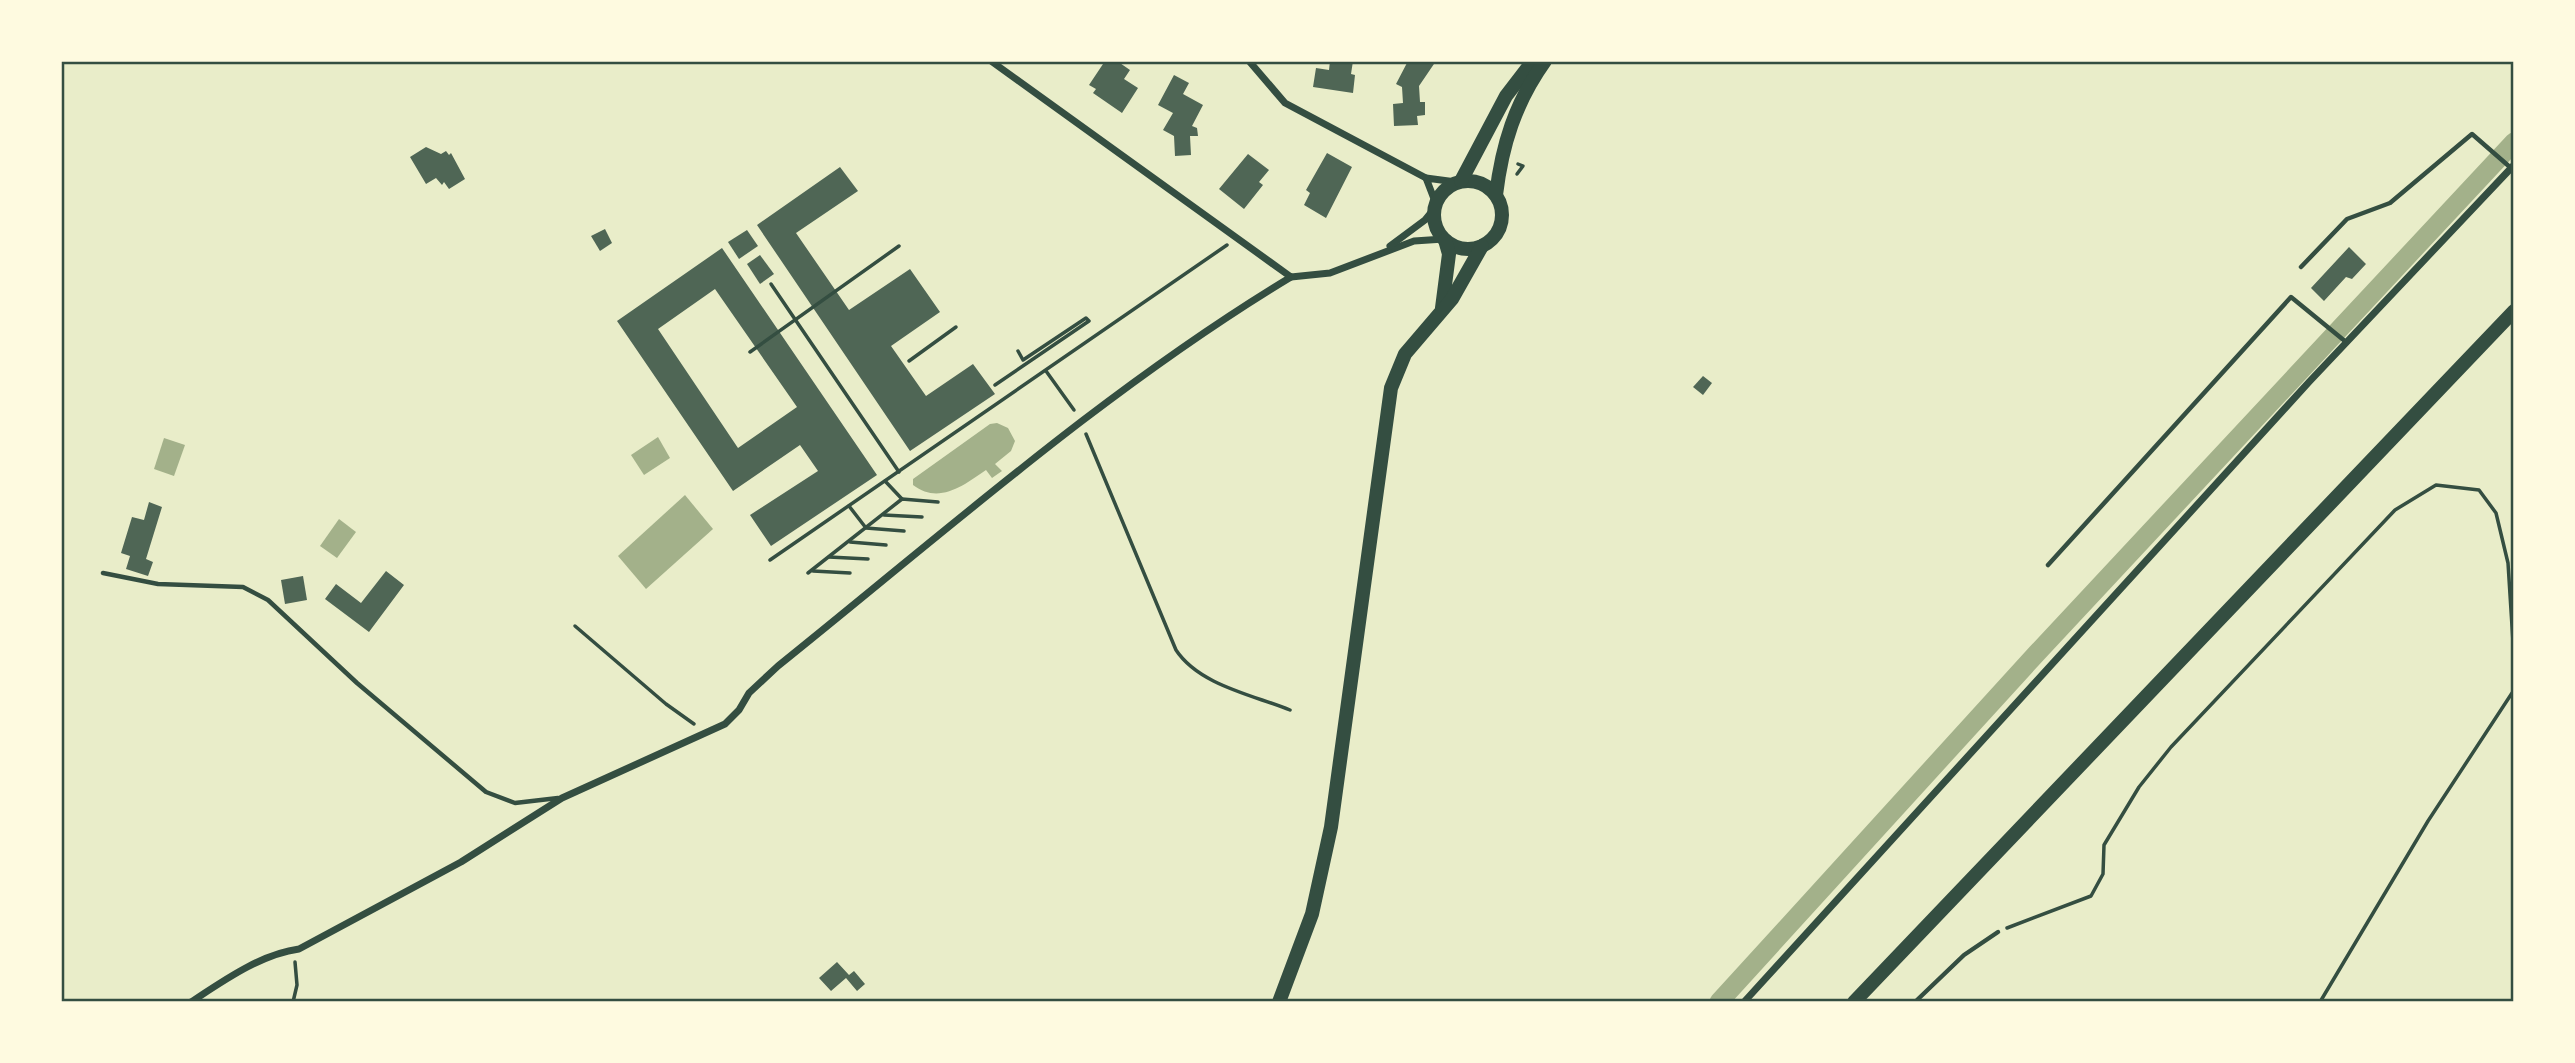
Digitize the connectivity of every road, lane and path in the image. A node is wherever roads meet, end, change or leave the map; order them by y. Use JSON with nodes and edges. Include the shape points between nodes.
{"nodes":[{"id":1,"x":991,"y":61,"type":"edge"},
{"id":2,"x":1249,"y":61,"type":"edge"},
{"id":3,"x":1533,"y":61,"type":"edge"},
{"id":4,"x":1545,"y":61,"type":"edge"},
{"id":5,"x":2512,"y":167,"type":"edge"},
{"id":6,"x":1426,"y":177,"type":"junction"},
{"id":7,"x":1459,"y":182,"type":"junction"},
{"id":8,"x":1496,"y":195,"type":"junction"},
{"id":9,"x":1435,"y":206,"type":"junction"},
{"id":10,"x":1444,"y":240,"type":"junction"},
{"id":11,"x":1227,"y":245,"type":"dead end"},
{"id":12,"x":900,"y":246,"type":"dead end"},
{"id":13,"x":1482,"y":246,"type":"junction"},
{"id":14,"x":1384,"y":251,"type":"junction"},
{"id":15,"x":2301,"y":267,"type":"dead end"},
{"id":16,"x":1292,"y":277,"type":"junction"},
{"id":17,"x":771,"y":284,"type":"dead end"},
{"id":18,"x":1442,"y":309,"type":"junction"},
{"id":19,"x":2514,"y":312,"type":"edge"},
{"id":20,"x":796,"y":320,"type":"junction"},
{"id":21,"x":956,"y":327,"type":"dead end"},
{"id":22,"x":2346,"y":342,"type":"junction"},
{"id":23,"x":1018,"y":351,"type":"dead end"},
{"id":24,"x":750,"y":352,"type":"dead end"},
{"id":25,"x":909,"y":361,"type":"dead end"},
{"id":26,"x":1046,"y":371,"type":"junction"},
{"id":27,"x":995,"y":385,"type":"dead end"},
{"id":28,"x":1084,"y":404,"type":"dead end"},
{"id":29,"x":1081,"y":422,"type":"junction"},
{"id":30,"x":899,"y":472,"type":"junction"},
{"id":31,"x":885,"y":481,"type":"junction"},
{"id":32,"x":902,"y":499,"type":"junction"},
{"id":33,"x":937,"y":502,"type":"dead end"},
{"id":34,"x":849,"y":506,"type":"junction"},
{"id":35,"x":884,"y":515,"type":"dead end"},
{"id":36,"x":922,"y":517,"type":"dead end"},
{"id":37,"x":866,"y":528,"type":"junction"},
{"id":38,"x":904,"y":531,"type":"dead end"},
{"id":39,"x":848,"y":542,"type":"junction"},
{"id":40,"x":886,"y":545,"type":"dead end"},
{"id":41,"x":829,"y":557,"type":"junction"},
{"id":42,"x":869,"y":559,"type":"dead end"},
{"id":43,"x":771,"y":560,"type":"dead end"},
{"id":44,"x":2048,"y":565,"type":"dead end"},
{"id":45,"x":103,"y":573,"type":"dead end"},
{"id":46,"x":850,"y":573,"type":"dead end"},
{"id":47,"x":575,"y":626,"type":"dead end"},
{"id":48,"x":2514,"y":658,"type":"edge"},
{"id":49,"x":2514,"y":690,"type":"edge"},
{"id":50,"x":1290,"y":710,"type":"dead end"},
{"id":51,"x":712,"y":729,"type":"junction"},
{"id":52,"x":562,"y":798,"type":"junction"},
{"id":53,"x":1998,"y":932,"type":"joint"},
{"id":54,"x":294,"y":949,"type":"junction"},
{"id":55,"x":191,"y":1002,"type":"edge"},
{"id":56,"x":293,"y":1002,"type":"edge"},
{"id":57,"x":1279,"y":1002,"type":"edge"},
{"id":58,"x":1744,"y":1002,"type":"edge"},
{"id":59,"x":1854,"y":1002,"type":"edge"},
{"id":60,"x":1915,"y":1002,"type":"edge"},
{"id":61,"x":2320,"y":1002,"type":"edge"}],
"edges":[{"from":1,"to":16,"type":"street"},
{"from":2,"to":6,"type":"street","via":[[1285,103]]},
{"from":3,"to":7,"type":"main road","via":[[1510,89]]},
{"from":4,"to":8,"type":"main road","via":[[1511,122],[1500,157]]},
{"from":5,"to":15,"type":"lane","via":[[2472,134],[2390,203],[2347,219]]},
{"from":5,"to":22,"type":"street"},
{"from":6,"to":7,"type":"street"},
{"from":6,"to":9,"type":"street"},
{"from":7,"to":8,"type":"main road","via":[[1481,183]]},
{"from":7,"to":9,"type":"main road","via":[[1447,187]]},
{"from":8,"to":13,"type":"main road","via":[[1502,218],[1499,230]]},
{"from":9,"to":10,"type":"main road","via":[[1436,225]]},
{"from":9,"to":14,"type":"street","via":[[1425,220]]},
{"from":10,"to":13,"type":"main road","via":[[1463,249]]},
{"from":10,"to":14,"type":"street","via":[[1414,241]]},
{"from":10,"to":18,"type":"main road","via":[[1448,265]]},
{"from":11,"to":26,"type":"path"},
{"from":12,"to":20,"type":"path"},
{"from":13,"to":18,"type":"main road"},
{"from":14,"to":16,"type":"street","via":[[1330,273]]},
{"from":16,"to":29,"type":"street"},
{"from":17,"to":20,"type":"path"},
{"from":18,"to":57,"type":"main road","via":[[1405,354],[1391,387],[1331,827],[1312,914]]},
{"from":19,"to":59,"type":"main road"},
{"from":20,"to":24,"type":"path"},
{"from":20,"to":30,"type":"path"},
{"from":21,"to":25,"type":"path"},
{"from":22,"to":44,"type":"lane","via":[[2291,297]]},
{"from":22,"to":58,"type":"street"},
{"from":23,"to":27,"type":"path","via":[[1023,360],[1086,318],[1089,321]]},
{"from":26,"to":28,"type":"path","via":[[1073,411]]},
{"from":26,"to":30,"type":"path"},
{"from":29,"to":50,"type":"path","via":[[1184,663]]},
{"from":29,"to":51,"type":"street","via":[[778,666],[725,724]]},
{"from":30,"to":31,"type":"path"},
{"from":31,"to":32,"type":"path"},
{"from":31,"to":34,"type":"path"},
{"from":32,"to":33,"type":"path"},
{"from":32,"to":37,"type":"path"},
{"from":34,"to":37,"type":"path"},
{"from":34,"to":43,"type":"path"},
{"from":35,"to":36,"type":"path"},
{"from":37,"to":38,"type":"path"},
{"from":37,"to":39,"type":"path"},
{"from":39,"to":40,"type":"path"},
{"from":39,"to":41,"type":"path"},
{"from":41,"to":42,"type":"path"},
{"from":41,"to":46,"type":"path","via":[[809,572]]},
{"from":45,"to":52,"type":"lane","via":[[158,584],[254,590],[486,792],[515,803]]},
{"from":47,"to":51,"type":"path","via":[[666,704],[692,723]]},
{"from":48,"to":53,"type":"path","via":[[2508,563],[2496,513],[2479,490],[2436,485],[2395,510],[2171,747],[2139,787],[2104,845],[2103,874],[2091,896]]},
{"from":49,"to":61,"type":"path","via":[[2428,821]]},
{"from":51,"to":52,"type":"street"},
{"from":52,"to":54,"type":"street","via":[[461,862]]},
{"from":53,"to":60,"type":"lane","via":[[1964,955]]},
{"from":54,"to":55,"type":"street","via":[[223,981]]},
{"from":54,"to":56,"type":"path","via":[[297,985]]}]}
